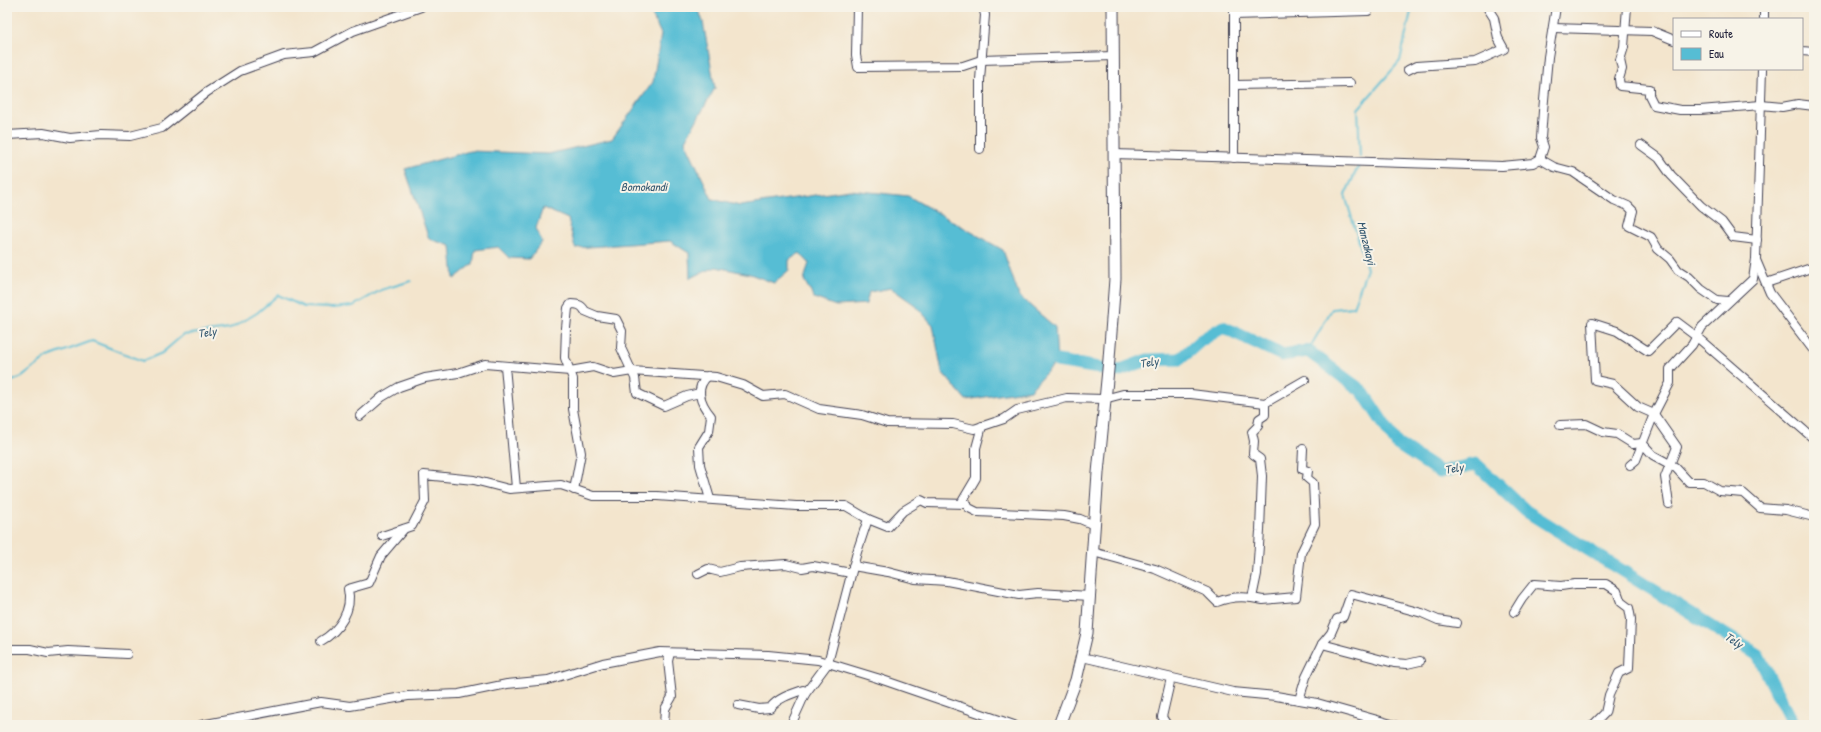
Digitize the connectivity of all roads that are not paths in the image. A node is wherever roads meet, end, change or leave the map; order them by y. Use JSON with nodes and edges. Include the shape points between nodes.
{"nodes":[{"id":1,"x":421,"y":7,"type":"edge"},
{"id":2,"x":857,"y":7,"type":"edge"},
{"id":3,"x":983,"y":7,"type":"edge"},
{"id":4,"x":1113,"y":7,"type":"edge"},
{"id":5,"x":1487,"y":7,"type":"edge"},
{"id":6,"x":1556,"y":7,"type":"edge"},
{"id":7,"x":1627,"y":7,"type":"edge"},
{"id":8,"x":1764,"y":7,"type":"edge"},
{"id":9,"x":1344,"y":9,"type":"edge"},
{"id":10,"x":1234,"y":11,"type":"edge"},
{"id":11,"x":1368,"y":11,"type":"dead end"},
{"id":12,"x":1764,"y":18,"type":"edge"},
{"id":13,"x":1553,"y":28,"type":"junction"},
{"id":14,"x":1625,"y":31,"type":"junction"},
{"id":15,"x":1673,"y":40,"type":"edge"},
{"id":16,"x":1803,"y":51,"type":"edge"},
{"id":17,"x":1814,"y":52,"type":"edge"},
{"id":18,"x":1114,"y":56,"type":"junction"},
{"id":19,"x":981,"y":60,"type":"junction"},
{"id":20,"x":1408,"y":70,"type":"dead end"},
{"id":21,"x":1762,"y":70,"type":"edge"},
{"id":22,"x":1350,"y":83,"type":"dead end"},
{"id":23,"x":1234,"y":85,"type":"junction"},
{"id":24,"x":1761,"y":105,"type":"junction"},
{"id":25,"x":1814,"y":106,"type":"edge"},
{"id":26,"x":7,"y":135,"type":"edge"},
{"id":27,"x":1641,"y":145,"type":"dead end"},
{"id":28,"x":980,"y":149,"type":"dead end"},
{"id":29,"x":1114,"y":154,"type":"junction"},
{"id":30,"x":1234,"y":158,"type":"junction"},
{"id":31,"x":1540,"y":159,"type":"junction"},
{"id":32,"x":1756,"y":240,"type":"junction"},
{"id":33,"x":1756,"y":259,"type":"junction"},
{"id":34,"x":1814,"y":267,"type":"edge"},
{"id":35,"x":1766,"y":283,"type":"junction"},
{"id":36,"x":1728,"y":301,"type":"junction"},
{"id":37,"x":1697,"y":337,"type":"junction"},
{"id":38,"x":1814,"y":351,"type":"edge"},
{"id":39,"x":506,"y":366,"type":"junction"},
{"id":40,"x":570,"y":371,"type":"junction"},
{"id":41,"x":632,"y":371,"type":"junction"},
{"id":42,"x":708,"y":376,"type":"junction"},
{"id":43,"x":1305,"y":380,"type":"dead end"},
{"id":44,"x":700,"y":393,"type":"junction"},
{"id":45,"x":1104,"y":399,"type":"junction"},
{"id":46,"x":1265,"y":403,"type":"junction"},
{"id":47,"x":1654,"y":414,"type":"junction"},
{"id":48,"x":360,"y":416,"type":"dead end"},
{"id":49,"x":1560,"y":425,"type":"dead end"},
{"id":50,"x":982,"y":426,"type":"junction"},
{"id":51,"x":1814,"y":439,"type":"edge"},
{"id":52,"x":1642,"y":443,"type":"junction"},
{"id":53,"x":1303,"y":449,"type":"dead end"},
{"id":54,"x":1630,"y":465,"type":"dead end"},
{"id":55,"x":1670,"y":466,"type":"junction"},
{"id":56,"x":516,"y":488,"type":"junction"},
{"id":57,"x":574,"y":490,"type":"junction"},
{"id":58,"x":710,"y":499,"type":"junction"},
{"id":59,"x":967,"y":504,"type":"junction"},
{"id":60,"x":1669,"y":504,"type":"dead end"},
{"id":61,"x":1814,"y":517,"type":"edge"},
{"id":62,"x":868,"y":519,"type":"junction"},
{"id":63,"x":1094,"y":525,"type":"junction"},
{"id":64,"x":405,"y":528,"type":"junction"},
{"id":65,"x":382,"y":536,"type":"dead end"},
{"id":66,"x":1093,"y":552,"type":"junction"},
{"id":67,"x":852,"y":570,"type":"junction"},
{"id":68,"x":698,"y":574,"type":"dead end"},
{"id":69,"x":1090,"y":596,"type":"junction"},
{"id":70,"x":1252,"y":598,"type":"junction"},
{"id":71,"x":1514,"y":612,"type":"dead end"},
{"id":72,"x":1457,"y":623,"type":"dead end"},
{"id":73,"x":321,"y":640,"type":"dead end"},
{"id":74,"x":1322,"y":644,"type":"junction"},
{"id":75,"x":7,"y":649,"type":"edge"},
{"id":76,"x":670,"y":652,"type":"junction"},
{"id":77,"x":127,"y":654,"type":"dead end"},
{"id":78,"x":1082,"y":657,"type":"junction"},
{"id":79,"x":1420,"y":661,"type":"dead end"},
{"id":80,"x":828,"y":663,"type":"junction"},
{"id":81,"x":1171,"y":678,"type":"junction"},
{"id":82,"x":805,"y":694,"type":"junction"},
{"id":83,"x":672,"y":697,"type":"junction"},
{"id":84,"x":663,"y":700,"type":"dead end"},
{"id":85,"x":1299,"y":700,"type":"junction"},
{"id":86,"x":738,"y":705,"type":"dead end"},
{"id":87,"x":792,"y":724,"type":"edge"},
{"id":88,"x":201,"y":725,"type":"edge"},
{"id":89,"x":664,"y":725,"type":"edge"},
{"id":90,"x":1014,"y":725,"type":"edge"},
{"id":91,"x":1059,"y":725,"type":"edge"},
{"id":92,"x":1167,"y":725,"type":"edge"},
{"id":93,"x":1395,"y":725,"type":"edge"},
{"id":94,"x":1593,"y":725,"type":"edge"}],
"edges":[{"from":1,"to":26,"type":"street","via":[[353,31],[314,52],[284,55],[240,72],[207,92],[162,128],[130,136],[101,134],[70,138],[43,133]]},
{"from":2,"to":19,"type":"street","via":[[858,67],[963,66]]},
{"from":3,"to":19,"type":"street"},
{"from":4,"to":18,"type":"main road"},
{"from":5,"to":20,"type":"street","via":[[1494,18],[1498,38],[1504,49],[1475,62],[1416,66]]},
{"from":6,"to":13,"type":"street"},
{"from":7,"to":14,"type":"street"},
{"from":8,"to":12,"type":"street"},
{"from":9,"to":10,"type":"street"},
{"from":9,"to":11,"type":"street"},
{"from":10,"to":23,"type":"street"},
{"from":13,"to":14,"type":"street"},
{"from":13,"to":31,"type":"street","via":[[1541,138],[1544,147]]},
{"from":14,"to":15,"type":"street","via":[[1652,31]]},
{"from":14,"to":24,"type":"street","via":[[1620,60],[1620,86],[1649,89],[1654,105],[1680,110],[1700,110]]},
{"from":16,"to":17,"type":"street"},
{"from":18,"to":19,"type":"street"},
{"from":18,"to":29,"type":"main road"},
{"from":19,"to":28,"type":"street"},
{"from":21,"to":24,"type":"street"},
{"from":22,"to":23,"type":"street"},
{"from":23,"to":30,"type":"street"},
{"from":24,"to":25,"type":"street"},
{"from":24,"to":32,"type":"street"},
{"from":27,"to":32,"type":"street","via":[[1659,158],[1671,175],[1701,206],[1722,222],[1733,237]]},
{"from":29,"to":30,"type":"street"},
{"from":29,"to":45,"type":"main road","via":[[1115,279]]},
{"from":30,"to":31,"type":"street","via":[[1502,166],[1533,163]]},
{"from":31,"to":36,"type":"street","via":[[1554,167],[1573,172],[1614,200],[1628,206],[1633,212],[1630,226],[1651,237],[1658,249],[1678,270],[1701,289],[1717,300]]},
{"from":32,"to":33,"type":"street"},
{"from":33,"to":35,"type":"street"},
{"from":33,"to":36,"type":"street","via":[[1752,279]]},
{"from":34,"to":35,"type":"street"},
{"from":35,"to":38,"type":"street","via":[[1770,293]]},
{"from":36,"to":37,"type":"street","via":[[1702,327]]},
{"from":37,"to":47,"type":"street","via":[[1670,369],[1670,383]]},
{"from":37,"to":47,"type":"street","via":[[1677,322],[1648,351],[1617,331],[1592,323],[1595,380],[1613,384],[1638,407]]},
{"from":37,"to":51,"type":"street"},
{"from":39,"to":40,"type":"street"},
{"from":39,"to":48,"type":"street","via":[[485,364],[458,373],[425,378],[388,393]]},
{"from":39,"to":56,"type":"street"},
{"from":40,"to":41,"type":"street","via":[[593,367],[614,374]]},
{"from":40,"to":41,"type":"street","via":[[565,358],[568,308],[571,304],[578,304],[584,307],[585,311],[597,316],[616,319],[622,331],[621,348]]},
{"from":40,"to":57,"type":"street","via":[[573,380],[573,409],[581,453]]},
{"from":41,"to":42,"type":"street"},
{"from":41,"to":44,"type":"street","via":[[637,393],[659,405],[664,406]]},
{"from":42,"to":44,"type":"street","via":[[702,381]]},
{"from":42,"to":50,"type":"street","via":[[743,385],[763,396],[785,394],[819,408],[862,415],[887,423],[953,424],[974,429]]},
{"from":43,"to":46,"type":"street"},
{"from":44,"to":58,"type":"street","via":[[704,407],[711,416],[709,431],[699,447],[700,465]]},
{"from":45,"to":46,"type":"street","via":[[1123,394],[1191,394]]},
{"from":45,"to":50,"type":"street","via":[[1066,398],[1017,410],[1004,419]]},
{"from":45,"to":63,"type":"main road"},
{"from":46,"to":70,"type":"street","via":[[1265,415],[1252,432],[1253,454],[1260,459],[1262,476],[1257,574]]},
{"from":47,"to":52,"type":"street"},
{"from":47,"to":55,"type":"street","via":[[1677,447]]},
{"from":49,"to":52,"type":"street","via":[[1586,424],[1603,432],[1618,434],[1633,444]]},
{"from":50,"to":59,"type":"street","via":[[976,448],[976,478],[963,500]]},
{"from":52,"to":54,"type":"street","via":[[1636,460]]},
{"from":52,"to":55,"type":"street","via":[[1653,455]]},
{"from":53,"to":70,"type":"street","via":[[1302,469],[1308,471],[1307,478],[1312,483],[1315,524],[1301,553],[1296,597],[1264,600]]},
{"from":55,"to":60,"type":"street","via":[[1665,477]]},
{"from":55,"to":61,"type":"street","via":[[1676,467],[1689,482],[1704,482],[1720,491],[1743,493],[1760,508],[1786,510]]},
{"from":56,"to":57,"type":"street","via":[[561,485]]},
{"from":56,"to":64,"type":"street","via":[[509,489],[474,480],[424,475],[425,501],[412,526]]},
{"from":57,"to":58,"type":"street","via":[[593,496]]},
{"from":58,"to":62,"type":"street","via":[[796,506],[846,506]]},
{"from":59,"to":62,"type":"street","via":[[927,503],[921,500],[903,511],[888,526]]},
{"from":59,"to":63,"type":"street","via":[[976,512],[1064,516]]},
{"from":62,"to":67,"type":"street"},
{"from":63,"to":66,"type":"main road"},
{"from":64,"to":65,"type":"street"},
{"from":64,"to":73,"type":"street","via":[[381,556],[369,583],[348,589],[348,604],[342,622],[332,635]]},
{"from":66,"to":69,"type":"main road"},
{"from":66,"to":70,"type":"street","via":[[1155,569],[1207,592],[1217,602],[1241,596]]},
{"from":67,"to":68,"type":"street","via":[[813,566],[802,568],[786,564],[740,567],[720,572],[708,569]]},
{"from":67,"to":69,"type":"street","via":[[888,572],[914,579],[947,581],[1019,595],[1038,593]]},
{"from":67,"to":80,"type":"street"},
{"from":69,"to":78,"type":"main road","via":[[1088,633]]},
{"from":71,"to":94,"type":"street","via":[[1534,584],[1606,584],[1617,591],[1621,602],[1629,608],[1629,668],[1619,673],[1605,712]]},
{"from":72,"to":74,"type":"street","via":[[1438,620],[1422,613],[1351,594],[1343,617],[1337,619],[1331,633]]},
{"from":74,"to":79,"type":"street","via":[[1394,663]]},
{"from":74,"to":85,"type":"street","via":[[1306,677]]},
{"from":75,"to":77,"type":"street","via":[[30,648],[48,653],[68,651]]},
{"from":76,"to":80,"type":"street","via":[[768,655]]},
{"from":76,"to":83,"type":"street","via":[[668,662]]},
{"from":76,"to":88,"type":"street","via":[[603,663],[548,680],[507,684],[459,694],[408,696],[350,706],[321,702]]},
{"from":78,"to":81,"type":"street"},
{"from":78,"to":91,"type":"main road"},
{"from":80,"to":82,"type":"street"},
{"from":80,"to":90,"type":"street"},
{"from":81,"to":85,"type":"street","via":[[1233,692]]},
{"from":81,"to":92,"type":"street","via":[[1162,717]]},
{"from":82,"to":86,"type":"street","via":[[803,690],[794,693],[765,709]]},
{"from":82,"to":87,"type":"street"},
{"from":83,"to":84,"type":"street"},
{"from":83,"to":89,"type":"street","via":[[664,709]]},
{"from":85,"to":93,"type":"street","via":[[1361,714]]}]}
